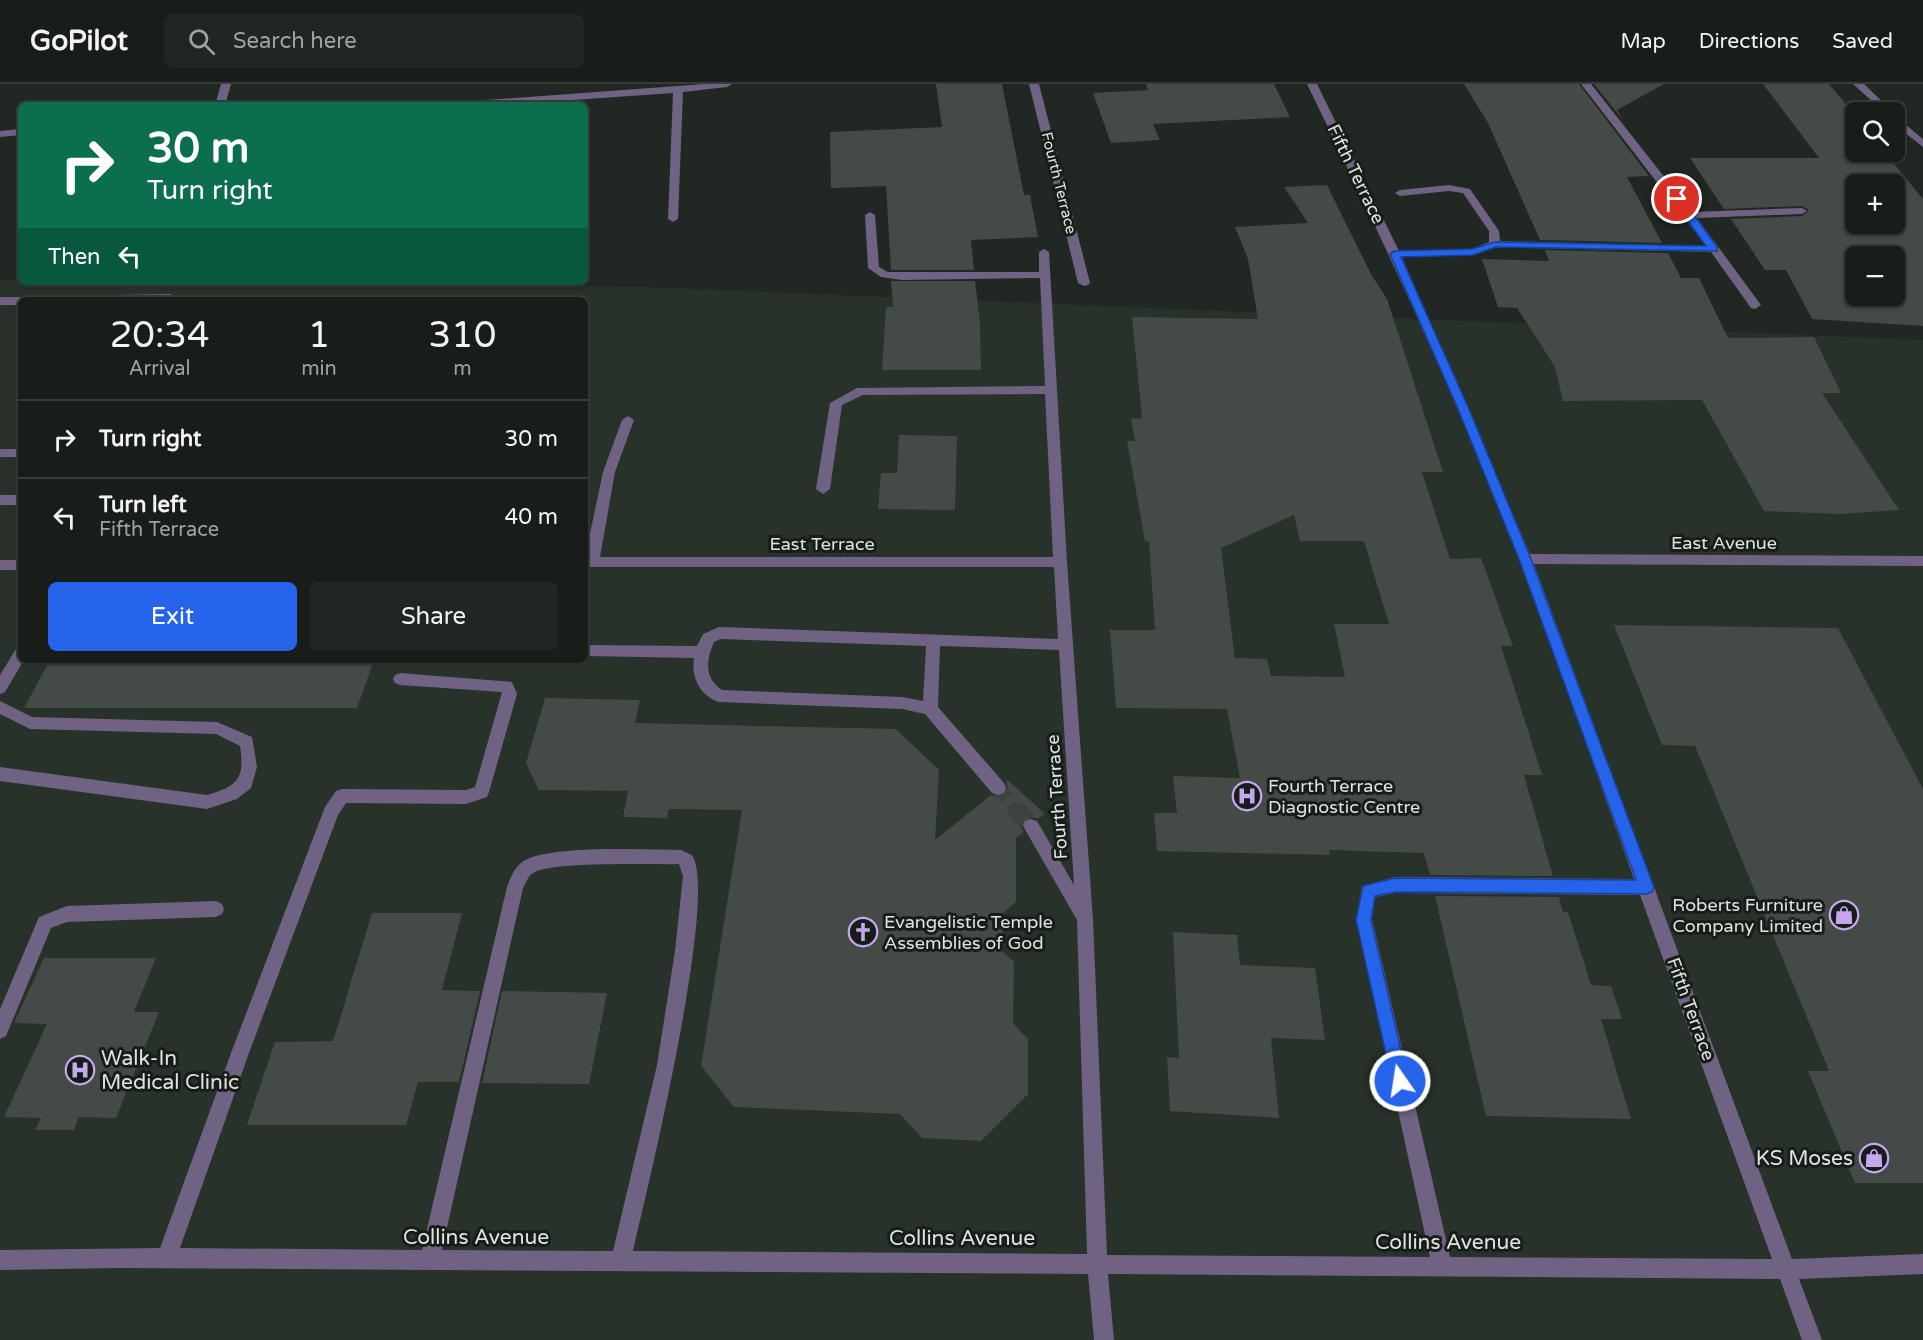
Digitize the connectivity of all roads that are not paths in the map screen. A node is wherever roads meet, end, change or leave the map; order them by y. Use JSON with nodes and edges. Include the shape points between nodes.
{"nodes":[{"id":1,"x":226,"y":84,"type":"edge"},
{"id":2,"x":727,"y":84,"type":"edge"},
{"id":3,"x":1034,"y":84,"type":"edge"},
{"id":4,"x":1312,"y":84,"type":"edge"},
{"id":5,"x":1586,"y":84,"type":"edge"},
{"id":6,"x":1858,"y":84,"type":"edge"},
{"id":7,"x":678,"y":90,"type":"junction"},
{"id":8,"x":221,"y":102,"type":"edge"},
{"id":9,"x":504,"y":102,"type":"edge"},
{"id":10,"x":1878,"y":102,"type":"edge"},
{"id":11,"x":1905,"y":128,"type":"edge"},
{"id":12,"x":18,"y":132,"type":"edge"},
{"id":13,"x":0,"y":134,"type":"edge"},
{"id":14,"x":1923,"y":144,"type":"edge"},
{"id":15,"x":1400,"y":193,"type":"dead end"},
{"id":16,"x":1803,"y":211,"type":"dead end"},
{"id":17,"x":870,"y":215,"type":"dead end"},
{"id":18,"x":1689,"y":215,"type":"junction"},
{"id":19,"x":673,"y":219,"type":"dead end"},
{"id":20,"x":1495,"y":244,"type":"junction"},
{"id":21,"x":1714,"y":249,"type":"junction"},
{"id":22,"x":1044,"y":252,"type":"dead end"},
{"id":23,"x":1395,"y":254,"type":"junction"},
{"id":24,"x":1045,"y":275,"type":"junction"},
{"id":25,"x":1084,"y":283,"type":"dead end"},
{"id":26,"x":0,"y":301,"type":"edge"},
{"id":27,"x":18,"y":301,"type":"edge"},
{"id":28,"x":1755,"y":305,"type":"dead end"},
{"id":29,"x":1052,"y":390,"type":"junction"},
{"id":30,"x":628,"y":420,"type":"dead end"},
{"id":31,"x":0,"y":453,"type":"edge"},
{"id":32,"x":18,"y":453,"type":"edge"},
{"id":33,"x":823,"y":489,"type":"dead end"},
{"id":34,"x":0,"y":500,"type":"edge"},
{"id":35,"x":18,"y":500,"type":"edge"},
{"id":36,"x":1525,"y":559,"type":"junction"},
{"id":37,"x":1060,"y":561,"type":"junction"},
{"id":38,"x":1923,"y":561,"type":"edge"},
{"id":39,"x":589,"y":562,"type":"edge"},
{"id":40,"x":0,"y":565,"type":"edge"},
{"id":41,"x":18,"y":565,"type":"edge"},
{"id":42,"x":933,"y":640,"type":"junction"},
{"id":43,"x":1067,"y":645,"type":"junction"},
{"id":44,"x":588,"y":651,"type":"edge"},
{"id":45,"x":702,"y":652,"type":"junction"},
{"id":46,"x":18,"y":658,"type":"edge"},
{"id":47,"x":400,"y":679,"type":"dead end"},
{"id":48,"x":0,"y":688,"type":"edge"},
{"id":49,"x":0,"y":707,"type":"edge"},
{"id":50,"x":930,"y":709,"type":"junction"},
{"id":51,"x":0,"y":774,"type":"edge"},
{"id":52,"x":998,"y":789,"type":"tunnel mouth"},
{"id":53,"x":1031,"y":826,"type":"tunnel mouth"},
{"id":54,"x":1646,"y":887,"type":"junction"},
{"id":55,"x":216,"y":909,"type":"dead end"},
{"id":56,"x":1084,"y":919,"type":"junction"},
{"id":57,"x":0,"y":1030,"type":"edge"},
{"id":58,"x":166,"y":1259,"type":"junction"},
{"id":59,"x":0,"y":1260,"type":"edge"},
{"id":60,"x":430,"y":1260,"type":"junction"},
{"id":61,"x":621,"y":1261,"type":"junction"},
{"id":62,"x":1097,"y":1263,"type":"junction"},
{"id":63,"x":1923,"y":1264,"type":"edge"},
{"id":64,"x":1442,"y":1266,"type":"junction"},
{"id":65,"x":1787,"y":1269,"type":"junction"},
{"id":66,"x":1104,"y":1340,"type":"edge"},
{"id":67,"x":1812,"y":1340,"type":"edge"}],
"edges":[{"from":1,"to":8,"type":"street"},
{"from":2,"to":7,"type":"street"},
{"from":3,"to":25,"type":"street","name":"Fourth Terrace"},
{"from":4,"to":23,"type":"street","name":"Fifth Terrace"},
{"from":5,"to":18,"type":"street"},
{"from":6,"to":10,"type":"street"},
{"from":7,"to":9,"type":"street"},
{"from":7,"to":19,"type":"street"},
{"from":11,"to":14,"type":"street"},
{"from":12,"to":13,"type":"street"},
{"from":15,"to":20,"type":"street","via":[[1449,188],[1466,191],[1494,231]]},
{"from":16,"to":18,"type":"street"},
{"from":17,"to":24,"type":"street","via":[[874,268],[885,275]]},
{"from":18,"to":21,"type":"street"},
{"from":20,"to":21,"type":"street"},
{"from":20,"to":23,"type":"street","via":[[1473,252]]},
{"from":21,"to":28,"type":"street"},
{"from":22,"to":24,"type":"street","name":"Fourth Terrace"},
{"from":23,"to":36,"type":"street","name":"Fifth Terrace"},
{"from":24,"to":29,"type":"street","name":"Fourth Terrace"},
{"from":26,"to":27,"type":"street"},
{"from":29,"to":33,"type":"street","via":[[874,390],[848,396],[836,403]]},
{"from":29,"to":37,"type":"street","name":"Fourth Terrace"},
{"from":30,"to":39,"type":"street","via":[[609,472]]},
{"from":31,"to":32,"type":"street"},
{"from":34,"to":35,"type":"street"},
{"from":36,"to":38,"type":"street","name":"East Avenue"},
{"from":36,"to":54,"type":"street","name":"Fifth Terrace"},
{"from":37,"to":39,"type":"street","name":"East Terrace"},
{"from":37,"to":43,"type":"street","name":"Fourth Terrace"},
{"from":40,"to":41,"type":"street"},
{"from":42,"to":43,"type":"street"},
{"from":42,"to":45,"type":"street","via":[[719,633],[708,638]]},
{"from":42,"to":50,"type":"street"},
{"from":43,"to":56,"type":"street","name":"Fourth Terrace"},
{"from":44,"to":45,"type":"street"},
{"from":45,"to":50,"type":"street","via":[[701,680],[719,696],[902,703]]},
{"from":46,"to":48,"type":"street"},
{"from":47,"to":58,"type":"street","via":[[507,686],[510,694],[481,792],[466,797],[342,796],[331,812]]},
{"from":49,"to":51,"type":"street","via":[[30,723],[217,728],[247,742],[252,767],[247,781],[232,795],[207,802]]},
{"from":50,"to":52,"type":"street"},
{"from":53,"to":56,"type":"street"},
{"from":54,"to":64,"type":"street","via":[[1395,885],[1368,891],[1364,920]]},
{"from":54,"to":65,"type":"street","name":"Fifth Terrace"},
{"from":55,"to":57,"type":"street","via":[[67,914],[45,923]]},
{"from":56,"to":62,"type":"street","name":"Fourth Terrace"},
{"from":58,"to":59,"type":"street","name":"Collins Avenue"},
{"from":58,"to":60,"type":"street","name":"Collins Avenue"},
{"from":60,"to":61,"type":"street","name":"Collins Avenue"},
{"from":60,"to":61,"type":"street","via":[[515,888],[524,870],[532,864],[578,858],[681,857],[687,859],[691,876],[684,951],[666,1065]]},
{"from":61,"to":62,"type":"street","name":"Collins Avenue"},
{"from":62,"to":64,"type":"street","name":"Collins Avenue"},
{"from":62,"to":66,"type":"street","name":"Fourth Terrace"},
{"from":63,"to":65,"type":"street","name":"Collins Avenue"},
{"from":64,"to":65,"type":"street","name":"Collins Avenue"},
{"from":65,"to":67,"type":"street","name":"Fifth Terrace"}]}
